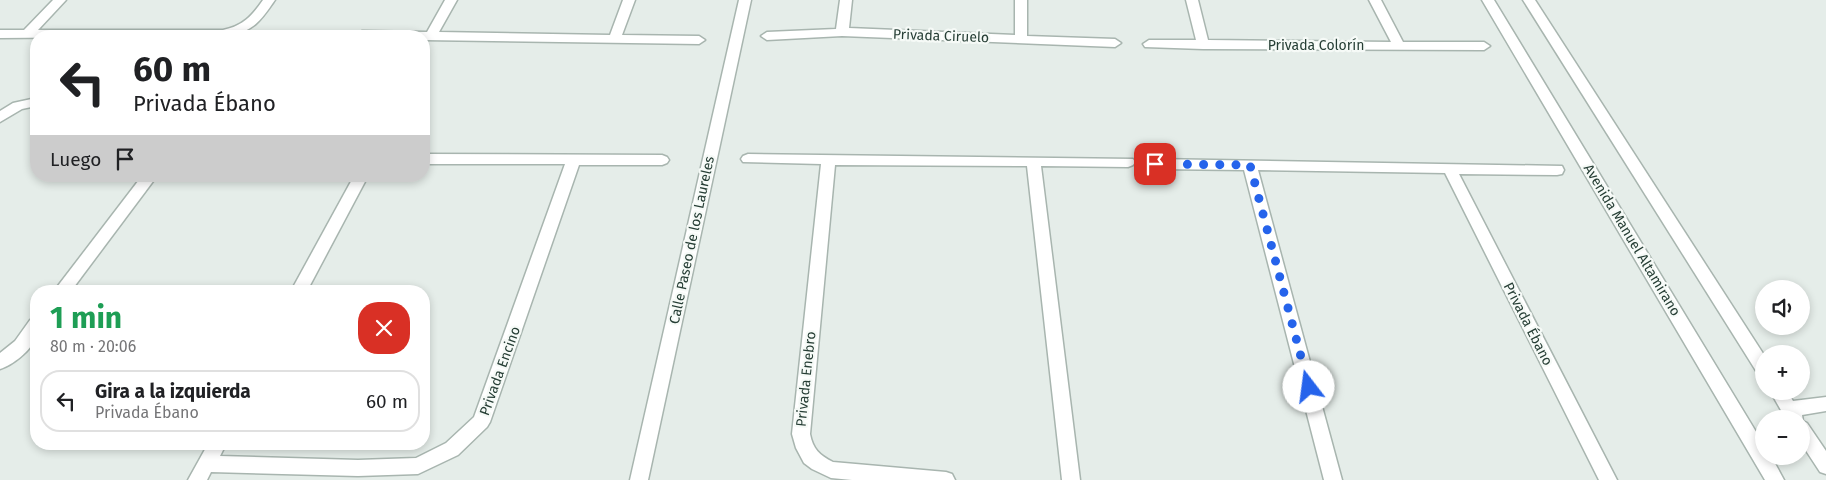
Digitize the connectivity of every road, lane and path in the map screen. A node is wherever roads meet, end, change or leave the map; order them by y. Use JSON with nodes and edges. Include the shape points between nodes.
{"nodes":[{"id":1,"x":60,"y":0,"type":"edge"},
{"id":2,"x":269,"y":0,"type":"edge"},
{"id":3,"x":451,"y":0,"type":"edge"},
{"id":4,"x":629,"y":0,"type":"edge"},
{"id":5,"x":745,"y":0,"type":"edge"},
{"id":6,"x":846,"y":0,"type":"edge"},
{"id":7,"x":1021,"y":0,"type":"edge"},
{"id":8,"x":1192,"y":0,"type":"edge"},
{"id":9,"x":1375,"y":0,"type":"edge"},
{"id":10,"x":1488,"y":0,"type":"edge"},
{"id":11,"x":1529,"y":0,"type":"edge"},
{"id":12,"x":31,"y":30,"type":"edge"},
{"id":13,"x":242,"y":30,"type":"edge"},
{"id":14,"x":30,"y":31,"type":"edge"},
{"id":15,"x":842,"y":32,"type":"junction"},
{"id":16,"x":0,"y":34,"type":"edge"},
{"id":17,"x":27,"y":34,"type":"joint"},
{"id":18,"x":432,"y":36,"type":"joint"},
{"id":19,"x":767,"y":36,"type":"dead end"},
{"id":20,"x":615,"y":38,"type":"junction"},
{"id":21,"x":1021,"y":39,"type":"junction"},
{"id":22,"x":699,"y":40,"type":"dead end"},
{"id":23,"x":1114,"y":43,"type":"dead end"},
{"id":24,"x":1149,"y":44,"type":"dead end"},
{"id":25,"x":1203,"y":45,"type":"junction"},
{"id":26,"x":1399,"y":45,"type":"junction"},
{"id":27,"x":1484,"y":46,"type":"dead end"},
{"id":28,"x":30,"y":103,"type":"edge"},
{"id":29,"x":0,"y":117,"type":"edge"},
{"id":30,"x":430,"y":159,"type":"edge"},
{"id":31,"x":748,"y":159,"type":"dead end"},
{"id":32,"x":829,"y":159,"type":"junction"},
{"id":33,"x":574,"y":160,"type":"junction"},
{"id":34,"x":662,"y":160,"type":"dead end"},
{"id":35,"x":1033,"y":161,"type":"junction"},
{"id":36,"x":1128,"y":162,"type":"dead end"},
{"id":37,"x":1155,"y":164,"type":"dead end"},
{"id":38,"x":1250,"y":165,"type":"junction"},
{"id":39,"x":1449,"y":168,"type":"junction"},
{"id":40,"x":1557,"y":170,"type":"dead end"},
{"id":41,"x":145,"y":182,"type":"edge"},
{"id":42,"x":358,"y":182,"type":"edge"},
{"id":43,"x":67,"y":285,"type":"edge"},
{"id":44,"x":302,"y":285,"type":"edge"},
{"id":45,"x":30,"y":333,"type":"edge"},
{"id":46,"x":1755,"y":355,"type":"edge"},
{"id":47,"x":0,"y":362,"type":"edge"},
{"id":48,"x":1826,"y":404,"type":"edge"},
{"id":49,"x":1806,"y":410,"type":"edge"},
{"id":50,"x":1810,"y":442,"type":"edge"},
{"id":51,"x":214,"y":450,"type":"edge"},
{"id":52,"x":206,"y":464,"type":"junction"},
{"id":53,"x":1826,"y":466,"type":"edge"},
{"id":54,"x":197,"y":480,"type":"edge"},
{"id":55,"x":639,"y":480,"type":"edge"},
{"id":56,"x":946,"y":480,"type":"edge"},
{"id":57,"x":1071,"y":480,"type":"edge"},
{"id":58,"x":1334,"y":480,"type":"edge"},
{"id":59,"x":1608,"y":480,"type":"edge"},
{"id":60,"x":1775,"y":480,"type":"edge"}],
"edges":[{"from":1,"to":12,"type":"street"},
{"from":2,"to":13,"type":"street","via":[[252,25]]},
{"from":3,"to":18,"type":"street"},
{"from":4,"to":20,"type":"street"},
{"from":5,"to":55,"type":"street","name":"Calle Paseo de los Laureles"},
{"from":6,"to":15,"type":"street"},
{"from":7,"to":21,"type":"street"},
{"from":8,"to":25,"type":"street"},
{"from":9,"to":26,"type":"street"},
{"from":10,"to":60,"type":"street","name":"Avenida Manuel Altamirano"},
{"from":11,"to":46,"type":"street"},
{"from":14,"to":17,"type":"street"},
{"from":15,"to":19,"type":"street","name":"Privada Ciruelo"},
{"from":15,"to":21,"type":"street","name":"Privada Ciruelo"},
{"from":16,"to":17,"type":"street"},
{"from":18,"to":20,"type":"street"},
{"from":20,"to":22,"type":"street"},
{"from":21,"to":23,"type":"street","name":"Privada Ciruelo"},
{"from":24,"to":25,"type":"street","name":"Privada Colorín"},
{"from":25,"to":26,"type":"street","name":"Privada Colorín"},
{"from":26,"to":27,"type":"street","name":"Privada Colorín"},
{"from":28,"to":29,"type":"street","via":[[18,106]]},
{"from":30,"to":33,"type":"street"},
{"from":31,"to":32,"type":"street"},
{"from":32,"to":35,"type":"street"},
{"from":32,"to":56,"type":"street","name":"Privada Enebro","via":[[801,434],[804,449],[814,463],[831,470]]},
{"from":33,"to":34,"type":"street"},
{"from":33,"to":52,"type":"street","name":"Privada Encino","via":[[481,422],[452,449],[418,466],[358,468]]},
{"from":35,"to":36,"type":"street"},
{"from":35,"to":57,"type":"street"},
{"from":37,"to":38,"type":"street"},
{"from":38,"to":39,"type":"street"},
{"from":38,"to":58,"type":"street"},
{"from":39,"to":40,"type":"street"},
{"from":39,"to":59,"type":"street","name":"Privada Ébano"},
{"from":41,"to":43,"type":"street"},
{"from":42,"to":44,"type":"street"},
{"from":45,"to":47,"type":"street","via":[[21,346]]},
{"from":48,"to":49,"type":"street"},
{"from":50,"to":53,"type":"street"},
{"from":51,"to":52,"type":"street"},
{"from":52,"to":54,"type":"street"}]}
